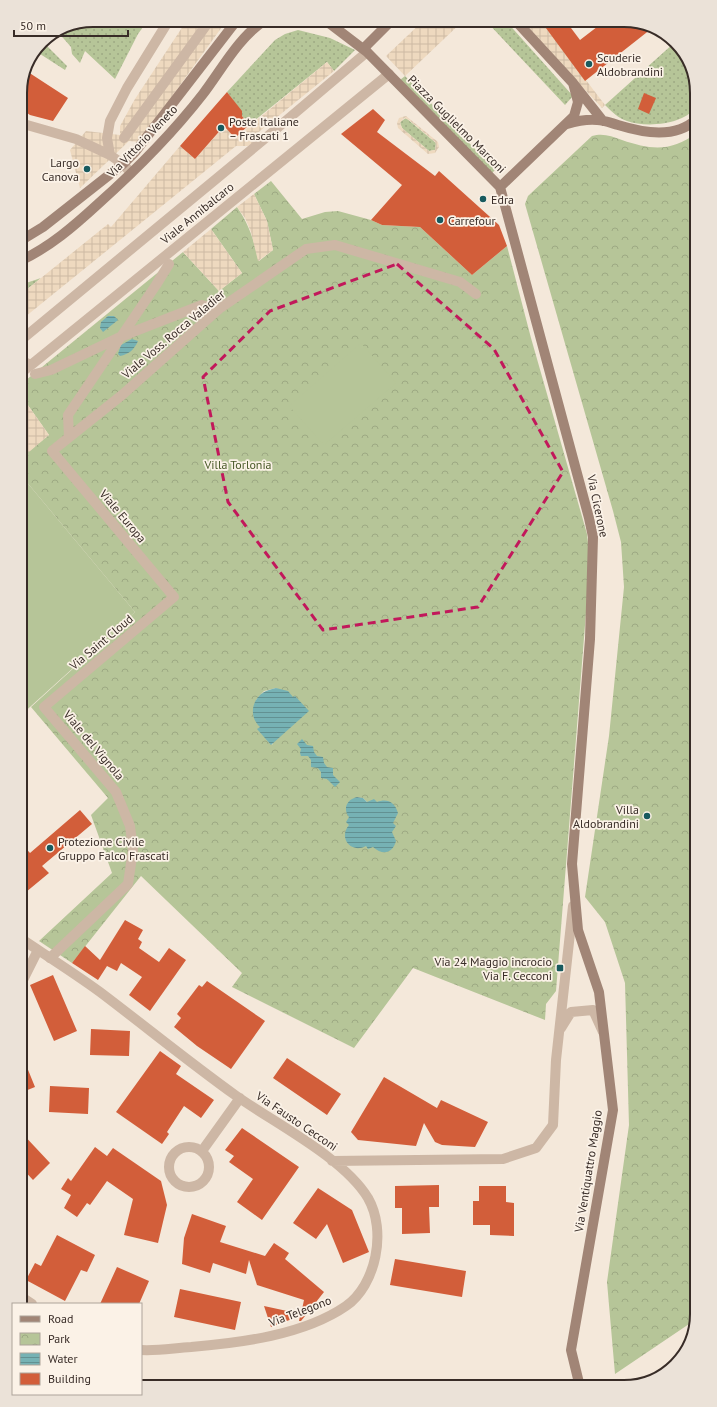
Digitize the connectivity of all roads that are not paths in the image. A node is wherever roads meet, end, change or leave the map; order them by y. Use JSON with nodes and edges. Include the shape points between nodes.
{"nodes":[{"id":1,"x":164,"y":27,"type":"edge"},
{"id":2,"x":205,"y":27,"type":"edge"},
{"id":3,"x":232,"y":27,"type":"edge"},
{"id":4,"x":257,"y":27,"type":"edge"},
{"id":5,"x":334,"y":27,"type":"edge"},
{"id":6,"x":386,"y":27,"type":"edge"},
{"id":7,"x":521,"y":27,"type":"edge"},
{"id":8,"x":365,"y":51,"type":"junction"},
{"id":9,"x":390,"y":74,"type":"junction"},
{"id":10,"x":573,"y":83,"type":"junction"},
{"id":11,"x":603,"y":121,"type":"junction"},
{"id":12,"x":566,"y":124,"type":"junction"},
{"id":13,"x":690,"y":124,"type":"edge"},
{"id":14,"x":27,"y":125,"type":"edge"},
{"id":15,"x":124,"y":138,"type":"dead end"},
{"id":16,"x":110,"y":155,"type":"junction"},
{"id":17,"x":123,"y":164,"type":"junction"},
{"id":18,"x":131,"y":173,"type":"junction"},
{"id":19,"x":500,"y":187,"type":"junction"},
{"id":20,"x":27,"y":237,"type":"edge"},
{"id":21,"x":27,"y":258,"type":"edge"},
{"id":22,"x":169,"y":264,"type":"dead end"},
{"id":23,"x":476,"y":294,"type":"dead end"},
{"id":24,"x":219,"y":310,"type":"junction"},
{"id":25,"x":27,"y":335,"type":"edge"},
{"id":26,"x":120,"y":337,"type":"junction"},
{"id":27,"x":27,"y":365,"type":"edge"},
{"id":28,"x":33,"y":369,"type":"junction"},
{"id":29,"x":27,"y":371,"type":"edge"},
{"id":30,"x":69,"y":437,"type":"junction"},
{"id":31,"x":52,"y":451,"type":"joint"},
{"id":32,"x":174,"y":596,"type":"joint"},
{"id":33,"x":44,"y":707,"type":"joint"},
{"id":34,"x":572,"y":864,"type":"joint"},
{"id":35,"x":574,"y":891,"type":"junction"},
{"id":36,"x":27,"y":943,"type":"edge"},
{"id":37,"x":38,"y":950,"type":"junction"},
{"id":38,"x":50,"y":958,"type":"junction"},
{"id":39,"x":27,"y":972,"type":"edge"},
{"id":40,"x":559,"y":1031,"type":"junction"},
{"id":41,"x":604,"y":1034,"type":"junction"},
{"id":42,"x":240,"y":1098,"type":"junction"},
{"id":43,"x":202,"y":1151,"type":"junction"},
{"id":44,"x":332,"y":1161,"type":"junction"},
{"id":45,"x":142,"y":1350,"type":"edge"},
{"id":46,"x":578,"y":1380,"type":"edge"}],
"edges":[{"from":1,"to":16,"type":"street","via":[[110,121],[107,138]]},
{"from":2,"to":15,"type":"street"},
{"from":3,"to":17,"type":"main road","name":"Via Vittorio Veneto","via":[[144,142]]},
{"from":4,"to":18,"type":"main road","name":"Via Vittorio Veneto","via":[[242,41],[193,106]]},
{"from":5,"to":8,"type":"main road","name":"Piazza Guglielmo Marconi"},
{"from":6,"to":8,"type":"main road"},
{"from":7,"to":10,"type":"main road"},
{"from":8,"to":9,"type":"main road","name":"Piazza Guglielmo Marconi"},
{"from":8,"to":25,"type":"street","name":"Viale Annibalcaro","via":[[280,126]]},
{"from":9,"to":19,"type":"main road","name":"Piazza Guglielmo Marconi"},
{"from":9,"to":28,"type":"street","name":"Viale Annibalcaro"},
{"from":10,"to":11,"type":"main road"},
{"from":10,"to":12,"type":"main road","name":"Piazza Guglielmo Marconi","via":[[577,107],[574,116]]},
{"from":11,"to":12,"type":"main road","via":[[584,120]]},
{"from":11,"to":13,"type":"main road","via":[[636,130],[666,133]]},
{"from":12,"to":19,"type":"main road","name":"Piazza Guglielmo Marconi"},
{"from":14,"to":16,"type":"street","via":[[76,139]]},
{"from":16,"to":17,"type":"street"},
{"from":17,"to":18,"type":"street"},
{"from":17,"to":20,"type":"main road","name":"Via Vittorio Veneto"},
{"from":18,"to":21,"type":"main road","name":"Via Vittorio Veneto","via":[[64,235]]},
{"from":19,"to":34,"type":"main road","name":"Via Cicerone","via":[[593,537],[590,639]]},
{"from":22,"to":26,"type":"street"},
{"from":23,"to":24,"type":"street","name":"Viale Voss. Rocca Valadier","via":[[460,282],[335,246],[306,249]]},
{"from":24,"to":26,"type":"street","via":[[202,305]]},
{"from":24,"to":30,"type":"street","name":"Viale Voss. Rocca Valadier","via":[[128,390]]},
{"from":26,"to":28,"type":"street","via":[[51,370]]},
{"from":26,"to":30,"type":"street","via":[[68,415]]},
{"from":27,"to":28,"type":"street"},
{"from":28,"to":29,"type":"street","name":"Viale Annibalcaro"},
{"from":30,"to":31,"type":"street","name":"Viale Voss. Rocca Valadier"},
{"from":31,"to":32,"type":"street","name":"Viale Europa"},
{"from":32,"to":33,"type":"street","name":"Via Saint Cloud"},
{"from":33,"to":38,"type":"street","name":"Viale del Vignola","via":[[116,792],[130,826],[133,850],[128,884]]},
{"from":34,"to":35,"type":"main road","name":"Via Ventiquattro Maggio"},
{"from":35,"to":40,"type":"street","name":"Via Fausto Cecconi"},
{"from":35,"to":41,"type":"main road","name":"Via Ventiquattro Maggio","via":[[578,930],[599,992]]},
{"from":36,"to":37,"type":"street","name":"Via Fausto Cecconi"},
{"from":37,"to":38,"type":"street","name":"Via Fausto Cecconi"},
{"from":37,"to":39,"type":"street"},
{"from":38,"to":42,"type":"street","name":"Via Fausto Cecconi","via":[[100,992]]},
{"from":40,"to":41,"type":"street","via":[[572,1012],[593,1010]]},
{"from":40,"to":44,"type":"street","name":"Via Fausto Cecconi","via":[[554,1125],[536,1148],[502,1158]]},
{"from":41,"to":46,"type":"main road","name":"Via Ventiquattro Maggio","via":[[613,1110],[571,1350]]},
{"from":42,"to":43,"type":"street"},
{"from":42,"to":44,"type":"street","name":"Via Fausto Cecconi"},
{"from":43,"to":43,"type":"street","via":[[209,1161],[209,1174],[205,1180],[195,1187],[182,1186],[176,1182],[169,1170],[169,1163],[176,1151],[189,1146]]},
{"from":44,"to":45,"type":"street","name":"Via Telegono","via":[[352,1178],[369,1200],[377,1227],[378,1244],[370,1274],[356,1298],[333,1315],[266,1338],[219,1345]]}]}
